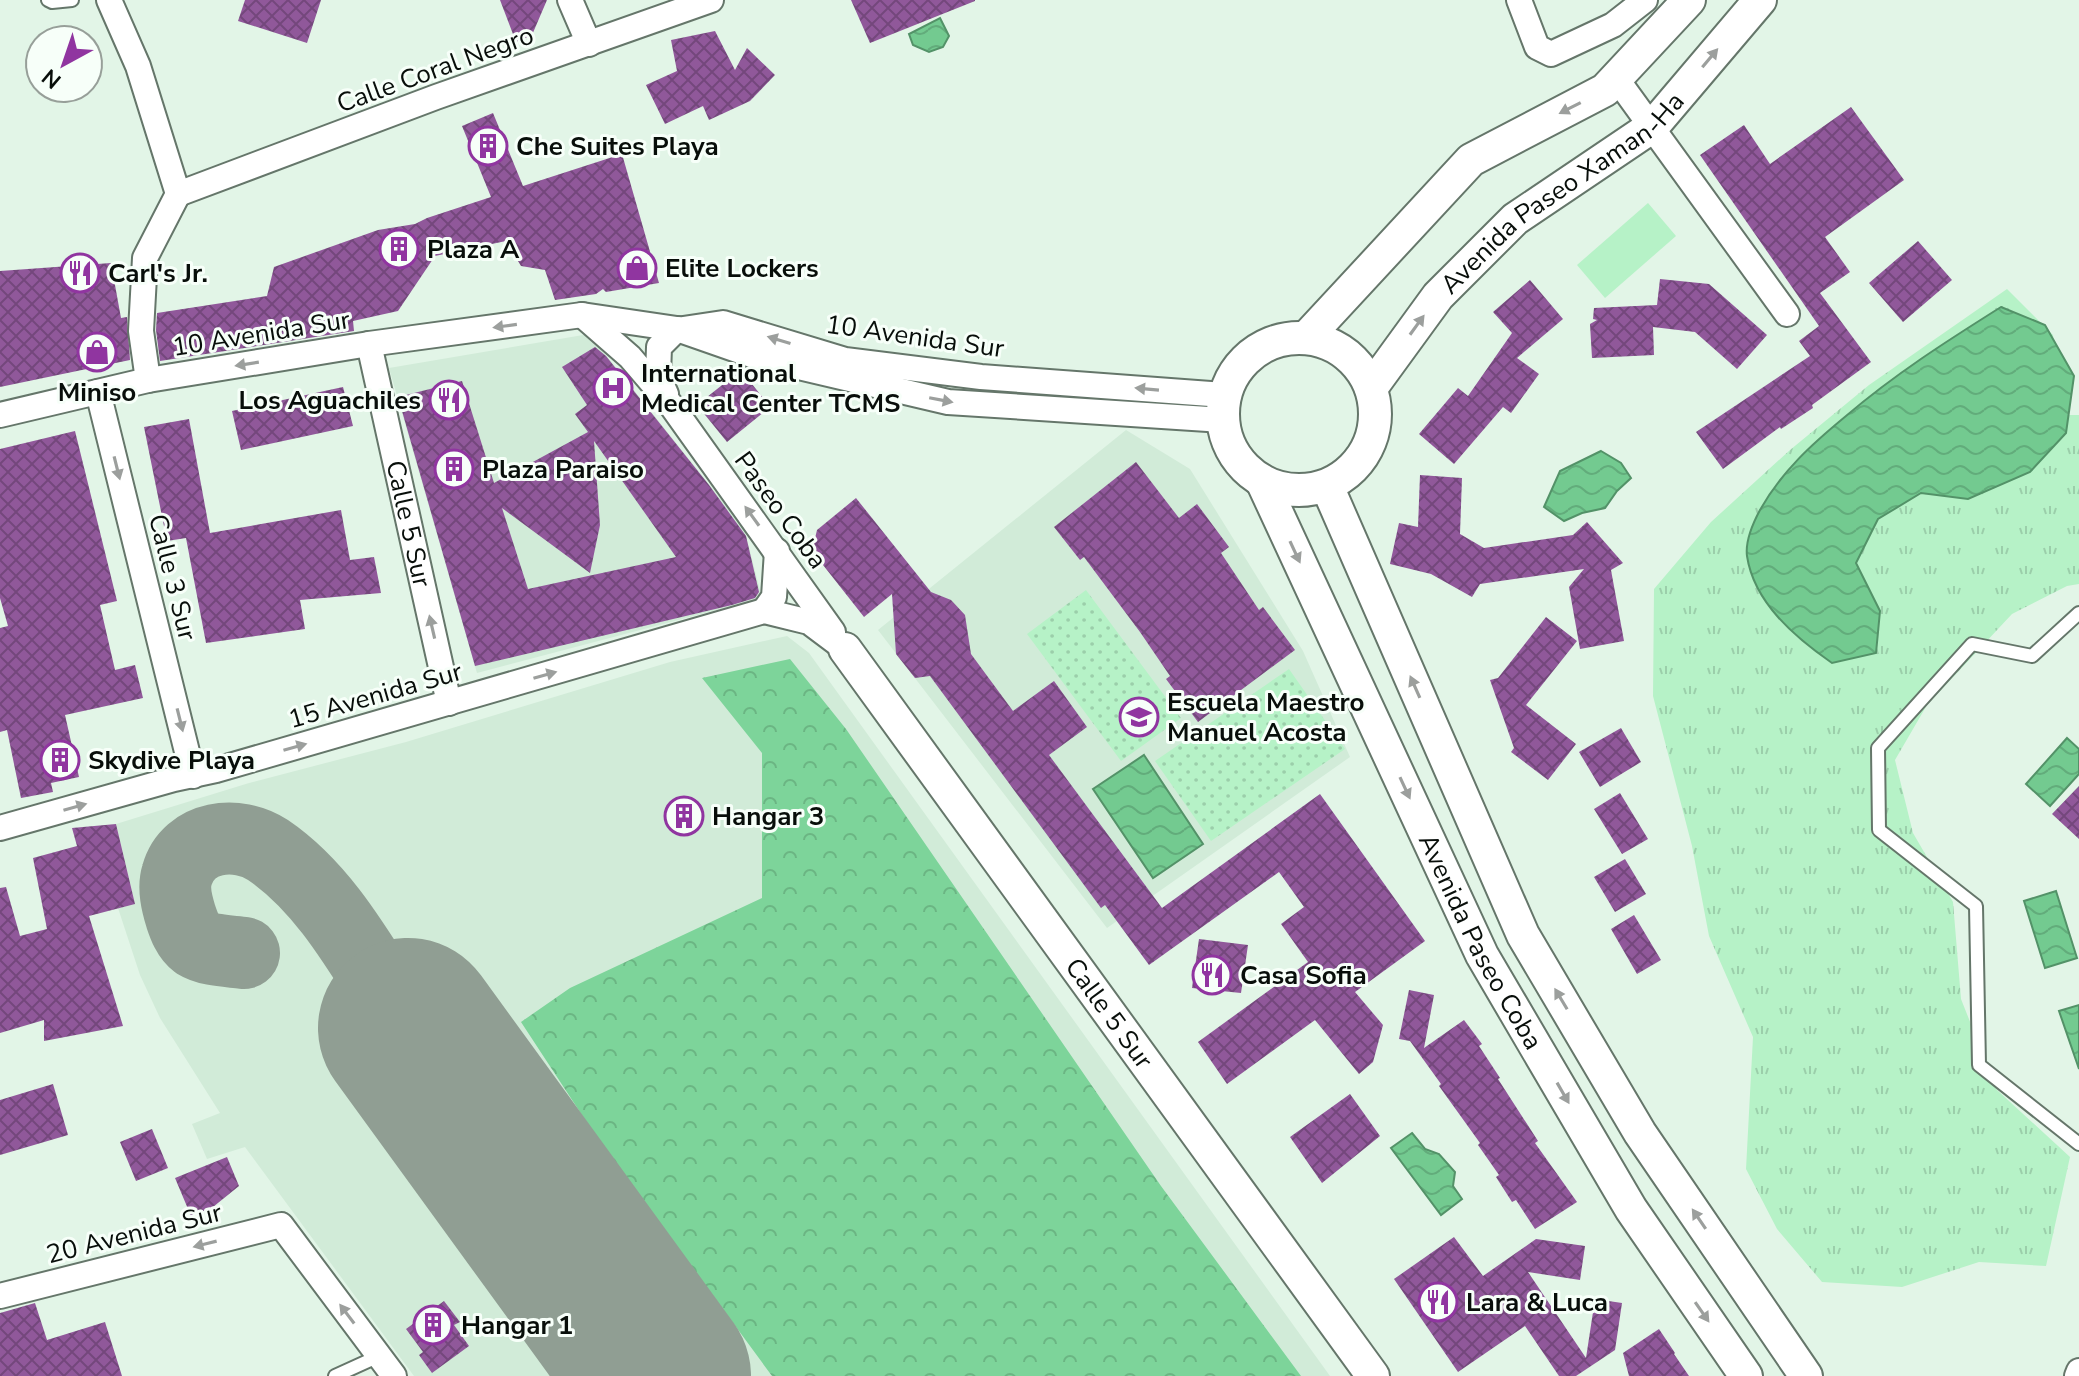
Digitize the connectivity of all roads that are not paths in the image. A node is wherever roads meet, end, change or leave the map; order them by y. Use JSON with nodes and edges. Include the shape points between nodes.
{"nodes":[{"id":1,"x":48,"y":0,"type":"edge"},
{"id":2,"x":72,"y":0,"type":"edge"},
{"id":3,"x":109,"y":0,"type":"edge"},
{"id":4,"x":570,"y":0,"type":"edge"},
{"id":5,"x":711,"y":0,"type":"edge"},
{"id":6,"x":1519,"y":0,"type":"edge"},
{"id":7,"x":1645,"y":0,"type":"edge"},
{"id":8,"x":1689,"y":0,"type":"edge"},
{"id":9,"x":1760,"y":0,"type":"edge"},
{"id":10,"x":589,"y":44,"type":"junction"},
{"id":11,"x":1616,"y":78,"type":"junction"},
{"id":12,"x":1653,"y":126,"type":"junction"},
{"id":13,"x":178,"y":194,"type":"junction"},
{"id":14,"x":1787,"y":314,"type":"dead end"},
{"id":15,"x":582,"y":315,"type":"junction"},
{"id":16,"x":677,"y":329,"type":"junction"},
{"id":17,"x":1306,"y":338,"type":"junction"},
{"id":18,"x":369,"y":344,"type":"junction"},
{"id":19,"x":148,"y":380,"type":"junction"},
{"id":20,"x":1371,"y":388,"type":"junction"},
{"id":21,"x":98,"y":392,"type":"junction"},
{"id":22,"x":671,"y":405,"type":"junction"},
{"id":23,"x":1224,"y":408,"type":"junction"},
{"id":24,"x":0,"y":415,"type":"edge"},
{"id":25,"x":1262,"y":481,"type":"junction"},
{"id":26,"x":1327,"y":486,"type":"junction"},
{"id":27,"x":777,"y":551,"type":"junction"},
{"id":28,"x":764,"y":611,"type":"junction"},
{"id":29,"x":2079,"y":613,"type":"edge"},
{"id":30,"x":845,"y":649,"type":"junction"},
{"id":31,"x":449,"y":703,"type":"junction"},
{"id":32,"x":193,"y":776,"type":"junction"},
{"id":33,"x":0,"y":828,"type":"edge"},
{"id":34,"x":2079,"y":1144,"type":"edge"},
{"id":35,"x":0,"y":1296,"type":"edge"},
{"id":36,"x":379,"y":1356,"type":"junction"},
{"id":37,"x":335,"y":1376,"type":"edge"},
{"id":38,"x":394,"y":1376,"type":"edge"},
{"id":39,"x":1373,"y":1376,"type":"edge"},
{"id":40,"x":1746,"y":1376,"type":"edge"},
{"id":41,"x":1806,"y":1376,"type":"edge"}],
"edges":[{"from":1,"to":2,"type":"lane"},
{"from":3,"to":13,"type":"street","via":[[138,66]]},
{"from":4,"to":10,"type":"street"},
{"from":5,"to":10,"type":"street","name":"Calle Coral Negro"},
{"from":6,"to":7,"type":"street","via":[[1537,47],[1551,54],[1613,25]]},
{"from":8,"to":11,"type":"main road","name":"Avenida Paseo Xaman-Ha"},
{"from":12,"to":9,"type":"main road","name":"Avenida Paseo Xaman-Ha","one_way":true},
{"from":10,"to":13,"type":"street","name":"Calle Coral Negro"},
{"from":11,"to":12,"type":"street"},
{"from":11,"to":17,"type":"main road","name":"Avenida Paseo Xaman-Ha","one_way":true,"via":[[1605,90],[1471,160]]},
{"from":12,"to":14,"type":"street"},
{"from":20,"to":12,"type":"main road","name":"Avenida Paseo Xaman-Ha","one_way":true,"via":[[1438,296],[1515,219]]},
{"from":13,"to":19,"type":"street","via":[[145,258],[141,331]]},
{"from":15,"to":16,"type":"street","name":"10 Avenida Sur"},
{"from":15,"to":18,"type":"street","name":"10 Avenida Sur","one_way":true},
{"from":15,"to":22,"type":"street","name":"Paseo Coba","via":[[630,357]]},
{"from":16,"to":22,"type":"street","name":"Paseo Coba","via":[[659,347],[658,376]]},
{"from":16,"to":23,"type":"street","name":"10 Avenida Sur","via":[[723,323],[845,360]]},
{"from":17,"to":20,"type":"main road","via":[[1346,354]]},
{"from":17,"to":23,"type":"main road","via":[[1284,339],[1246,358],[1233,375]]},
{"from":18,"to":19,"type":"street","name":"10 Avenida Sur","one_way":true},
{"from":31,"to":18,"type":"street","name":"Calle 5 Sur","one_way":true},
{"from":19,"to":21,"type":"street","name":"10 Avenida Sur"},
{"from":20,"to":26,"type":"main road","via":[[1374,429],[1367,449],[1343,477]]},
{"from":21,"to":24,"type":"street","name":"10 Avenida Sur"},
{"from":21,"to":32,"type":"street","name":"Calle 3 Sur","one_way":true},
{"from":27,"to":22,"type":"street","name":"Paseo Coba","one_way":true},
{"from":23,"to":25,"type":"main road","via":[[1229,445],[1242,466]]},
{"from":25,"to":26,"type":"main road","via":[[1305,491]]},
{"from":25,"to":40,"type":"main road","name":"Avenida Paseo Coba","one_way":true,"via":[[1482,955],[1631,1209]]},
{"from":41,"to":26,"type":"main road","name":"Avenida Paseo Coba","one_way":true,"via":[[1640,1133],[1523,935]]},
{"from":27,"to":28,"type":"street","via":[[774,597]]},
{"from":27,"to":30,"type":"street","name":"Paseo Coba"},
{"from":28,"to":30,"type":"street","via":[[809,622]]},
{"from":31,"to":28,"type":"street","name":"15 Avenida Sur","one_way":true},
{"from":29,"to":34,"type":"lane","via":[[2032,656],[1972,644],[1878,748],[1879,830],[1976,906],[1979,1065]]},
{"from":30,"to":39,"type":"main road","name":"Calle 5 Sur"},
{"from":32,"to":31,"type":"street","name":"15 Avenida Sur","one_way":true},
{"from":33,"to":32,"type":"street","name":"15 Avenida Sur","one_way":true},
{"from":36,"to":35,"type":"street","name":"20 Avenida Sur","one_way":true,"via":[[281,1225]]},
{"from":36,"to":37,"type":"lane"},
{"from":36,"to":38,"type":"street"}]}
